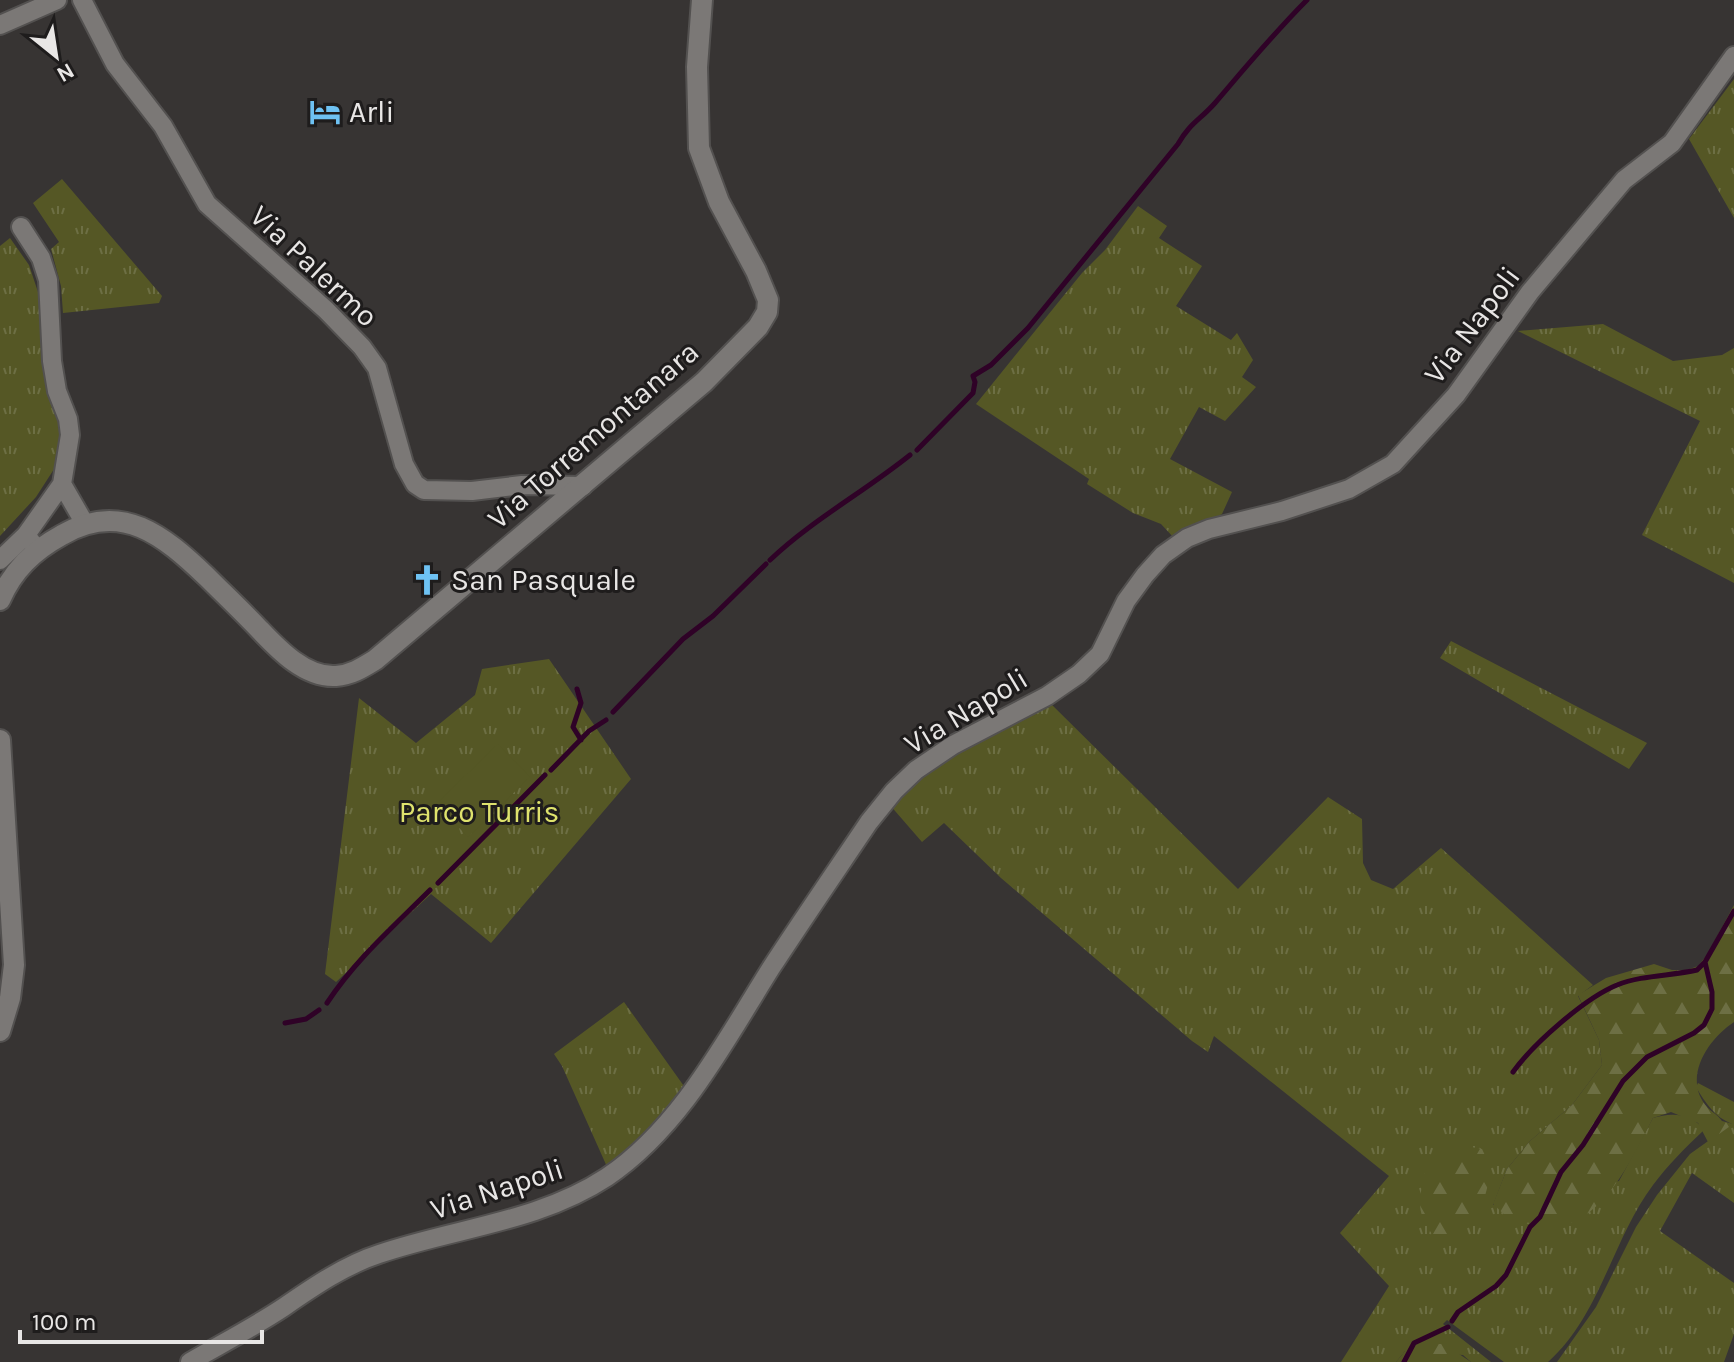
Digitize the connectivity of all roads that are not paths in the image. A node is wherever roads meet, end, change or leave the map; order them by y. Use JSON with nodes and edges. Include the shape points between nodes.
{"nodes":[{"id":1,"x":57,"y":0,"type":"edge"},
{"id":2,"x":82,"y":0,"type":"edge"},
{"id":3,"x":702,"y":0,"type":"edge"},
{"id":4,"x":0,"y":25,"type":"edge"},
{"id":5,"x":1734,"y":56,"type":"edge"},
{"id":6,"x":21,"y":227,"type":"dead end"},
{"id":7,"x":62,"y":484,"type":"junction"},
{"id":8,"x":583,"y":486,"type":"junction"},
{"id":9,"x":85,"y":524,"type":"junction"},
{"id":10,"x":32,"y":542,"type":"junction"},
{"id":11,"x":0,"y":560,"type":"edge"},
{"id":12,"x":0,"y":600,"type":"edge"},
{"id":13,"x":0,"y":740,"type":"edge"},
{"id":14,"x":0,"y":1031,"type":"edge"},
{"id":15,"x":190,"y":1362,"type":"edge"}],
"edges":[{"from":1,"to":4,"type":"street"},
{"from":2,"to":8,"type":"street","name":"Via Palermo","via":[[115,64],[163,126],[207,204],[326,310],[377,368],[404,464],[415,484],[424,490],[472,491]]},
{"from":3,"to":8,"type":"street","name":"Via Torremontanara","via":[[699,148],[768,308],[758,327],[704,382]]},
{"from":5,"to":15,"type":"street","name":"Via Napoli","via":[[1672,143],[1624,180],[1530,292],[1456,395],[1393,464],[1349,489],[1187,538],[1145,575],[1100,654],[1079,674],[953,745],[894,791],[718,1053],[634,1157],[569,1200],[377,1254],[309,1288]]},
{"from":6,"to":7,"type":"street","via":[[48,280],[52,361],[70,435]]},
{"from":7,"to":9,"type":"street"},
{"from":7,"to":10,"type":"street"},
{"from":8,"to":9,"type":"street","name":"Via Torremontanara","via":[[375,660],[356,672],[333,676],[284,655],[163,538],[130,524]]},
{"from":9,"to":10,"type":"street","name":"Via Torremontanara"},
{"from":10,"to":11,"type":"street","name":"Via Torremontanara"},
{"from":10,"to":12,"type":"street","name":"Via Torremontanara"},
{"from":13,"to":14,"type":"street","via":[[14,965]]}]}
